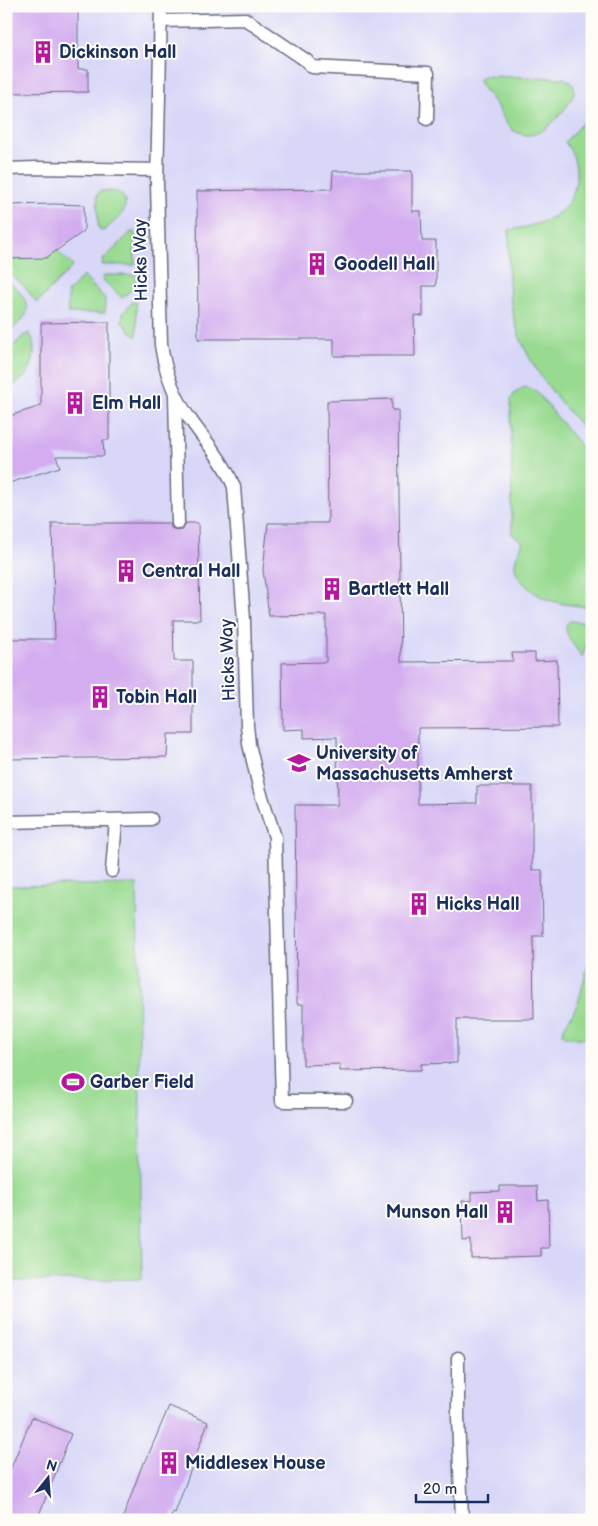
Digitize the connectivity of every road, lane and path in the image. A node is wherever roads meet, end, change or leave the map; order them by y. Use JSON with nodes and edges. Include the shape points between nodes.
{"nodes":[{"id":1,"x":161,"y":6,"type":"edge"},
{"id":2,"x":161,"y":22,"type":"junction"},
{"id":3,"x":428,"y":119,"type":"dead end"},
{"id":4,"x":6,"y":169,"type":"edge"},
{"id":5,"x":157,"y":170,"type":"junction"},
{"id":6,"x":175,"y":390,"type":"junction"},
{"id":7,"x":178,"y":523,"type":"dead end"},
{"id":8,"x":151,"y":819,"type":"dead end"},
{"id":9,"x":116,"y":820,"type":"junction"},
{"id":10,"x":6,"y":822,"type":"edge"},
{"id":11,"x":112,"y":871,"type":"dead end"},
{"id":12,"x":346,"y":1101,"type":"dead end"},
{"id":13,"x":458,"y":1358,"type":"dead end"},
{"id":14,"x":462,"y":1520,"type":"edge"}],
"edges":[{"from":1,"to":2,"type":"lane","name":"Hicks Way"},
{"from":2,"to":3,"type":"lane","via":[[245,19],[308,61],[312,67],[428,73]]},
{"from":2,"to":5,"type":"lane","name":"Hicks Way"},
{"from":4,"to":5,"type":"lane"},
{"from":5,"to":6,"type":"lane","name":"Hicks Way","via":[[161,344],[165,366]]},
{"from":6,"to":7,"type":"lane"},
{"from":6,"to":12,"type":"lane","name":"Hicks Way","via":[[190,420],[234,487],[244,620],[247,726],[260,792],[275,837],[282,1101]]},
{"from":8,"to":9,"type":"lane"},
{"from":9,"to":10,"type":"lane"},
{"from":9,"to":11,"type":"lane"},
{"from":13,"to":14,"type":"lane"}]}
